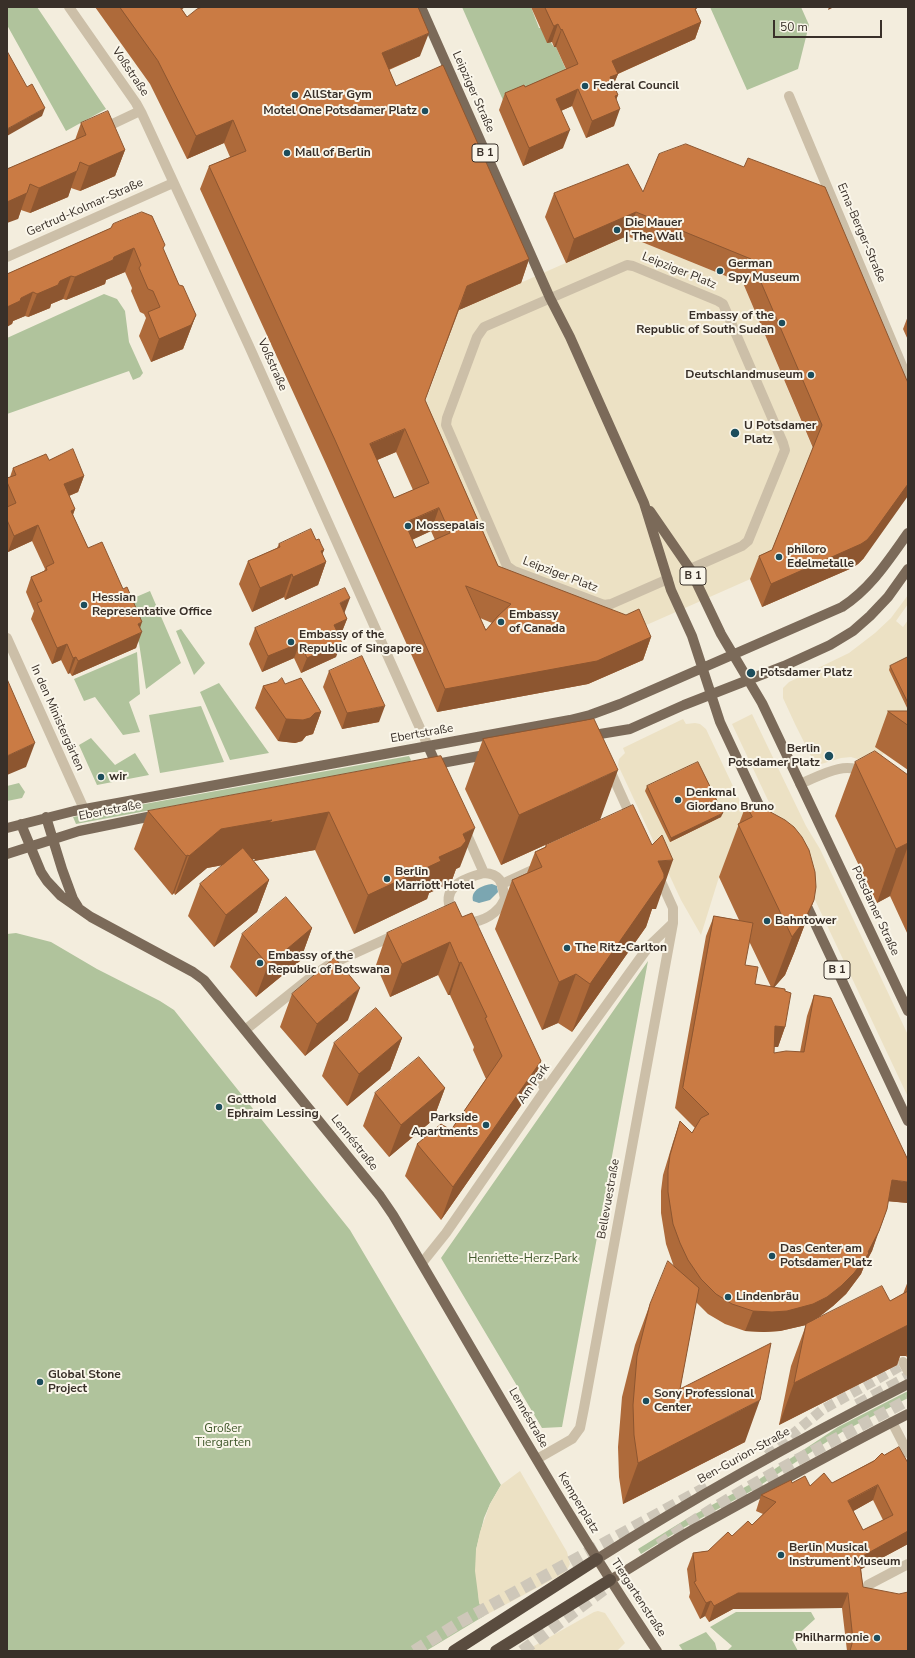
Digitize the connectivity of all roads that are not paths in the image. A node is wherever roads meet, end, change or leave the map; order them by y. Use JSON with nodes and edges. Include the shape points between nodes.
{"nodes":[{"id":1,"x":69,"y":7,"type":"edge"},
{"id":2,"x":421,"y":7,"type":"edge"},
{"id":3,"x":789,"y":96,"type":"dead end"},
{"id":4,"x":140,"y":111,"type":"junction"},
{"id":5,"x":90,"y":134,"type":"edge"},
{"id":6,"x":173,"y":183,"type":"junction"},
{"id":7,"x":7,"y":257,"type":"edge"},
{"id":8,"x":550,"y":298,"type":"junction"},
{"id":9,"x":908,"y":380,"type":"edge"},
{"id":10,"x":644,"y":503,"type":"junction"},
{"id":11,"x":907,"y":535,"type":"edge"},
{"id":12,"x":690,"y":569,"type":"junction"},
{"id":13,"x":908,"y":569,"type":"edge"},
{"id":14,"x":668,"y":579,"type":"junction"},
{"id":15,"x":7,"y":638,"type":"edge"},
{"id":16,"x":733,"y":655,"type":"junction"},
{"id":17,"x":702,"y":668,"type":"junction"},
{"id":18,"x":748,"y":680,"type":"junction"},
{"id":19,"x":710,"y":695,"type":"junction"},
{"id":20,"x":590,"y":715,"type":"junction"},
{"id":21,"x":597,"y":735,"type":"junction"},
{"id":22,"x":578,"y":738,"type":"edge"},
{"id":23,"x":428,"y":746,"type":"junction"},
{"id":24,"x":601,"y":746,"type":"edge"},
{"id":25,"x":498,"y":753,"type":"edge"},
{"id":26,"x":605,"y":759,"type":"edge"},
{"id":27,"x":436,"y":764,"type":"junction"},
{"id":28,"x":424,"y":766,"type":"edge"},
{"id":29,"x":440,"y":774,"type":"edge"},
{"id":30,"x":876,"y":781,"type":"edge"},
{"id":31,"x":800,"y":784,"type":"junction"},
{"id":32,"x":84,"y":809,"type":"junction"},
{"id":33,"x":166,"y":814,"type":"edge"},
{"id":34,"x":46,"y":817,"type":"junction"},
{"id":35,"x":462,"y":822,"type":"edge"},
{"id":36,"x":21,"y":824,"type":"junction"},
{"id":37,"x":768,"y":824,"type":"edge"},
{"id":38,"x":7,"y":828,"type":"edge"},
{"id":39,"x":632,"y":828,"type":"edge"},
{"id":40,"x":53,"y":839,"type":"junction"},
{"id":41,"x":30,"y":846,"type":"junction"},
{"id":42,"x":7,"y":854,"type":"edge"},
{"id":43,"x":546,"y":864,"type":"edge"},
{"id":44,"x":655,"y":867,"type":"edge"},
{"id":45,"x":484,"y":873,"type":"junction"},
{"id":46,"x":502,"y":884,"type":"junction"},
{"id":47,"x":800,"y":891,"type":"edge"},
{"id":48,"x":81,"y":910,"type":"junction"},
{"id":49,"x":469,"y":922,"type":"junction"},
{"id":50,"x":673,"y":923,"type":"junction"},
{"id":51,"x":407,"y":929,"type":"edge"},
{"id":52,"x":475,"y":935,"type":"edge"},
{"id":53,"x":908,"y":1009,"type":"edge"},
{"id":54,"x":245,"y":1030,"type":"junction"},
{"id":55,"x":527,"y":1049,"type":"edge"},
{"id":56,"x":545,"y":1090,"type":"junction"},
{"id":57,"x":908,"y":1120,"type":"edge"},
{"id":58,"x":422,"y":1263,"type":"junction"},
{"id":59,"x":903,"y":1362,"type":"edge"},
{"id":60,"x":908,"y":1371,"type":"edge"},
{"id":61,"x":908,"y":1384,"type":"edge"},
{"id":62,"x":908,"y":1414,"type":"edge"},
{"id":63,"x":892,"y":1422,"type":"junction"},
{"id":64,"x":908,"y":1453,"type":"edge"},
{"id":65,"x":537,"y":1459,"type":"junction"},
{"id":66,"x":597,"y":1559,"type":"junction"},
{"id":67,"x":908,"y":1564,"type":"edge"},
{"id":68,"x":610,"y":1580,"type":"junction"},
{"id":69,"x":868,"y":1585,"type":"dead end"},
{"id":70,"x":454,"y":1651,"type":"edge"},
{"id":71,"x":496,"y":1651,"type":"edge"},
{"id":72,"x":657,"y":1651,"type":"edge"}],
"edges":[{"from":1,"to":4,"type":"street","name":"Voßstraße"},
{"from":2,"to":8,"type":"main road","name":"Leipziger Straße","number":"B 1"},
{"from":3,"to":9,"type":"street","name":"Erna-Berger-Straße"},
{"from":4,"to":5,"type":"street"},
{"from":4,"to":6,"type":"street","name":"Voßstraße"},
{"from":6,"to":7,"type":"street","name":"Gertrud-Kolmar-Straße"},
{"from":6,"to":23,"type":"street","name":"Voßstraße"},
{"from":8,"to":10,"type":"main road","number":"B 1"},
{"from":8,"to":12,"type":"street","name":"Leipziger Platz","via":[[627,265],[718,301],[724,306],[785,450],[748,541]]},
{"from":8,"to":14,"type":"street","name":"Leipziger Platz","via":[[481,330],[447,418],[448,430],[506,563],[512,570],[604,605]]},
{"from":10,"to":12,"type":"main road","number":"B 1"},
{"from":10,"to":14,"type":"main road","number":"B 1"},
{"from":11,"to":16,"type":"main road","via":[[872,583],[850,602]]},
{"from":12,"to":16,"type":"main road","number":"B 1"},
{"from":13,"to":18,"type":"main road","via":[[879,608],[853,631],[830,645]]},
{"from":14,"to":17,"type":"main road","number":"B 1","via":[[692,636]]},
{"from":15,"to":32,"type":"street","name":"In den Ministergärten"},
{"from":16,"to":17,"type":"main road"},
{"from":16,"to":18,"type":"main road","number":"B 1"},
{"from":17,"to":19,"type":"main road","number":"B 1"},
{"from":17,"to":20,"type":"main road"},
{"from":18,"to":19,"type":"main road"},
{"from":18,"to":31,"type":"main road","number":"B 1"},
{"from":19,"to":21,"type":"main road","via":[[630,729]]},
{"from":19,"to":37,"type":"main road","number":"B 1"},
{"from":20,"to":21,"type":"street"},
{"from":20,"to":23,"type":"main road","name":"Ebertstraße"},
{"from":21,"to":22,"type":"main road"},
{"from":21,"to":24,"type":"street"},
{"from":23,"to":27,"type":"main road"},
{"from":23,"to":32,"type":"main road","name":"Ebertstraße"},
{"from":25,"to":27,"type":"main road"},
{"from":26,"to":39,"type":"street"},
{"from":27,"to":28,"type":"main road"},
{"from":27,"to":29,"type":"street"},
{"from":30,"to":31,"type":"street","via":[[859,770],[847,767]]},
{"from":31,"to":53,"type":"main road","name":"Potsdamer Straße","number":"B 1"},
{"from":32,"to":34,"type":"main road","name":"Ebertstraße"},
{"from":33,"to":40,"type":"main road","name":"Ebertstraße","via":[[92,827]]},
{"from":34,"to":36,"type":"main road","name":"Ebertstraße"},
{"from":34,"to":40,"type":"main road"},
{"from":35,"to":45,"type":"street"},
{"from":36,"to":38,"type":"main road","name":"Ebertstraße"},
{"from":36,"to":41,"type":"main road"},
{"from":40,"to":41,"type":"main road","name":"Ebertstraße"},
{"from":40,"to":48,"type":"main road","via":[[73,899]]},
{"from":41,"to":42,"type":"main road","name":"Ebertstraße"},
{"from":41,"to":48,"type":"main road","name":"Lennéstraße","via":[[47,881],[61,896]]},
{"from":43,"to":46,"type":"street"},
{"from":44,"to":50,"type":"street","via":[[673,908]]},
{"from":45,"to":46,"type":"street","via":[[492,873]]},
{"from":45,"to":49,"type":"street","via":[[464,879],[454,887],[448,898],[446,912],[458,920]]},
{"from":46,"to":49,"type":"street","via":[[505,899],[499,909],[489,916]]},
{"from":47,"to":57,"type":"main road","number":"B 1"},
{"from":48,"to":54,"type":"main road","name":"Lennéstraße","via":[[199,976]]},
{"from":49,"to":52,"type":"street"},
{"from":50,"to":56,"type":"street","name":"Am Park","via":[[648,946]]},
{"from":50,"to":65,"type":"street","name":"Bellevuestraße","via":[[580,1428],[572,1439]]},
{"from":51,"to":54,"type":"street","via":[[329,965]]},
{"from":54,"to":58,"type":"main road","name":"Lennéstraße","via":[[380,1196]]},
{"from":55,"to":56,"type":"street"},
{"from":56,"to":58,"type":"street","name":"Am Park","via":[[446,1233]]},
{"from":58,"to":65,"type":"main road","name":"Lennéstraße"},
{"from":59,"to":60,"type":"street"},
{"from":61,"to":66,"type":"main road","name":"Ben-Gurion-Straße","via":[[683,1505]]},
{"from":62,"to":63,"type":"main road"},
{"from":63,"to":64,"type":"street"},
{"from":63,"to":68,"type":"main road","via":[[696,1528]]},
{"from":65,"to":66,"type":"main road","name":"Kemperplatz"},
{"from":66,"to":68,"type":"main road","name":"Tiergartenstraße"},
{"from":66,"to":70,"type":"highway"},
{"from":67,"to":69,"type":"street"},
{"from":68,"to":71,"type":"highway"},
{"from":68,"to":72,"type":"main road","name":"Tiergartenstraße"}]}
